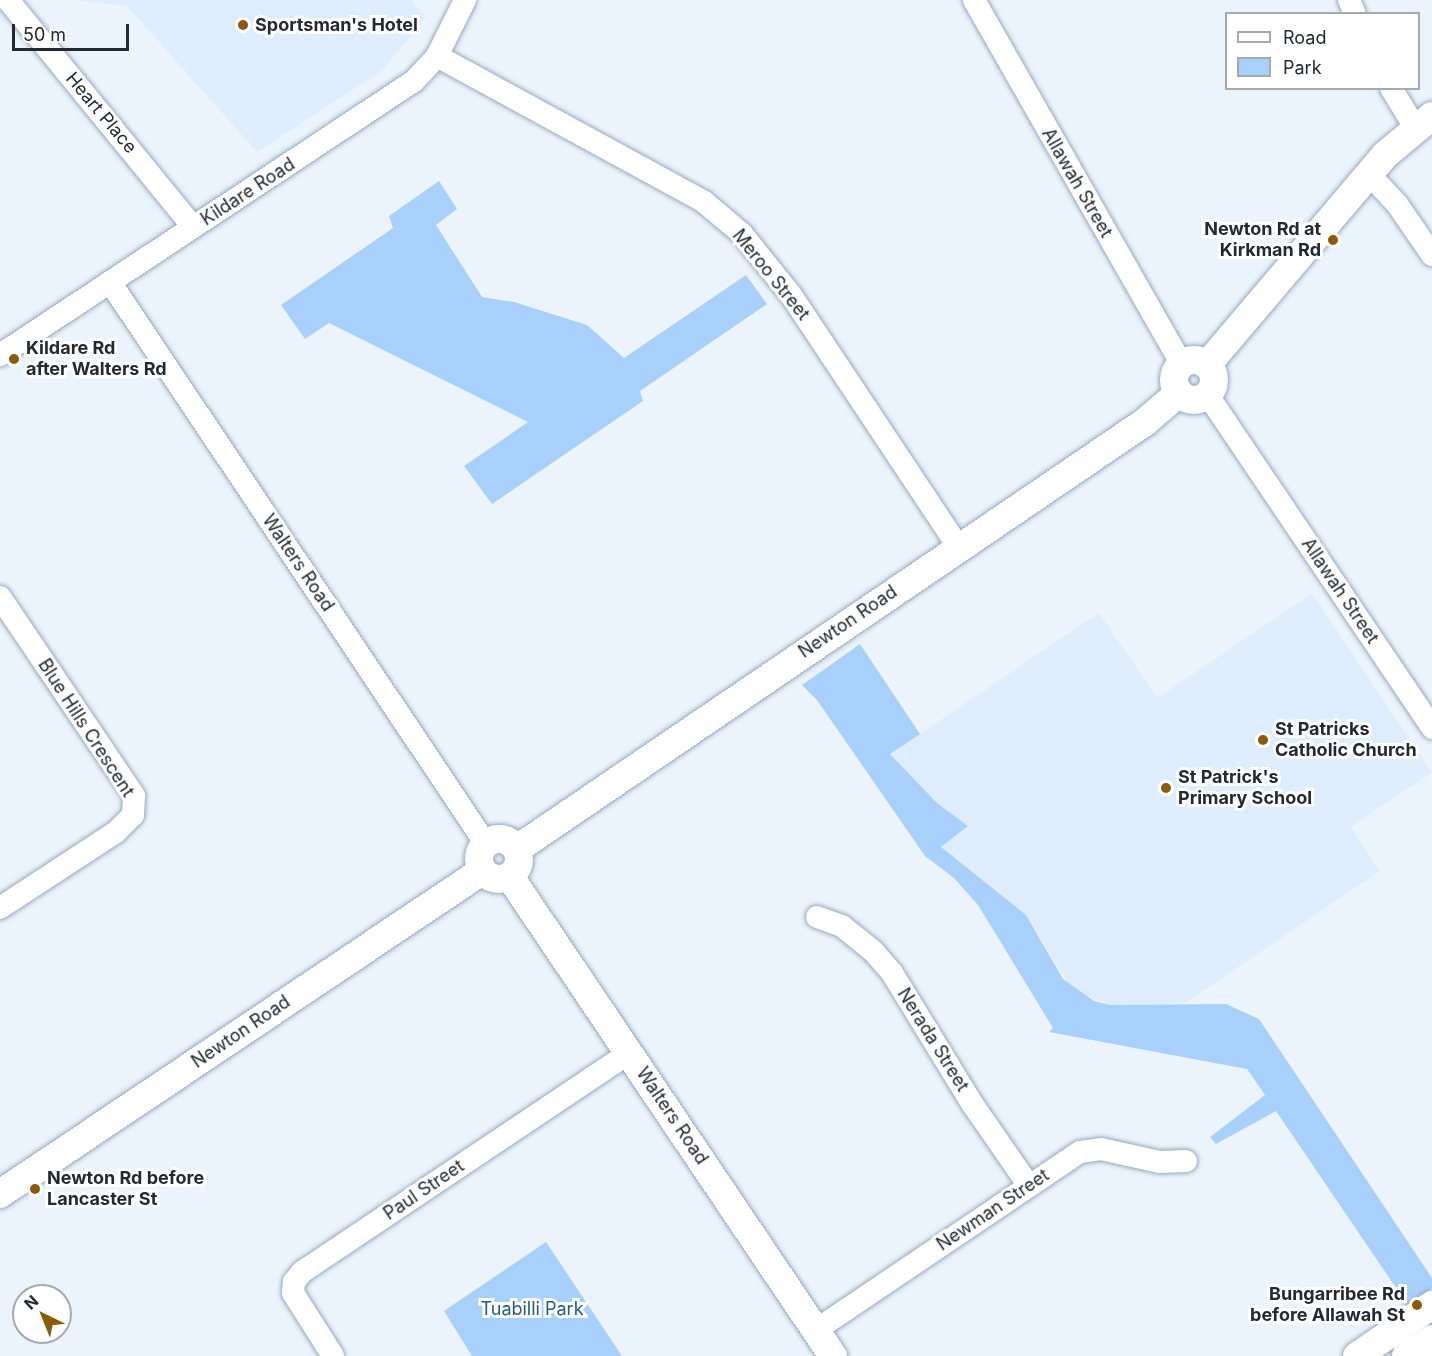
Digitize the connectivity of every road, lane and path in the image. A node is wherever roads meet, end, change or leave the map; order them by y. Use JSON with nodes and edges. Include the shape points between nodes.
{"nodes":[{"id":1,"x":8,"y":0,"type":"edge"},
{"id":2,"x":465,"y":0,"type":"edge"},
{"id":3,"x":974,"y":0,"type":"edge"},
{"id":4,"x":436,"y":56,"type":"junction"},
{"id":5,"x":1394,"y":90,"type":"edge"},
{"id":6,"x":1424,"y":123,"type":"edge"},
{"id":7,"x":1369,"y":174,"type":"junction"},
{"id":8,"x":193,"y":227,"type":"junction"},
{"id":9,"x":1432,"y":255,"type":"edge"},
{"id":10,"x":110,"y":282,"type":"junction"},
{"id":11,"x":0,"y":355,"type":"edge"},
{"id":12,"x":1195,"y":365,"type":"junction"},
{"id":13,"x":1179,"y":393,"type":"junction"},
{"id":14,"x":1207,"y":394,"type":"junction"},
{"id":15,"x":959,"y":548,"type":"junction"},
{"id":16,"x":0,"y":597,"type":"edge"},
{"id":17,"x":1432,"y":728,"type":"edge"},
{"id":18,"x":517,"y":849,"type":"junction"},
{"id":19,"x":484,"y":857,"type":"junction"},
{"id":20,"x":510,"y":877,"type":"junction"},
{"id":21,"x":0,"y":908,"type":"edge"},
{"id":22,"x":818,"y":917,"type":"dead end"},
{"id":23,"x":629,"y":1053,"type":"junction"},
{"id":24,"x":1186,"y":1161,"type":"dead end"},
{"id":25,"x":1029,"y":1186,"type":"junction"},
{"id":26,"x":0,"y":1194,"type":"edge"},
{"id":27,"x":1432,"y":1305,"type":"edge"},
{"id":28,"x":816,"y":1330,"type":"junction"},
{"id":29,"x":1432,"y":1339,"type":"edge"},
{"id":30,"x":333,"y":1356,"type":"edge"},
{"id":31,"x":833,"y":1356,"type":"edge"},
{"id":32,"x":1357,"y":1356,"type":"edge"},
{"id":33,"x":1406,"y":1356,"type":"edge"}],
"edges":[{"from":1,"to":8,"type":"street","name":"Heart Place"},
{"from":2,"to":4,"type":"street","name":"Kildare Road"},
{"from":3,"to":12,"type":"street","name":"Allawah Street"},
{"from":4,"to":8,"type":"street","name":"Kildare Road","via":[[414,81]]},
{"from":4,"to":15,"type":"street","name":"Meroo Street","via":[[703,201],[742,234],[791,295]]},
{"from":5,"to":6,"type":"street"},
{"from":6,"to":7,"type":"main road"},
{"from":7,"to":9,"type":"street","via":[[1393,199]]},
{"from":7,"to":12,"type":"main road"},
{"from":8,"to":10,"type":"street","name":"Kildare Road"},
{"from":10,"to":11,"type":"street","name":"Kildare Road"},
{"from":10,"to":19,"type":"street","name":"Walters Road"},
{"from":12,"to":13,"type":"main road","via":[[1174,381]]},
{"from":12,"to":14,"type":"main road","via":[[1214,381]]},
{"from":13,"to":14,"type":"main road","via":[[1194,400]]},
{"from":13,"to":15,"type":"main road","name":"Newton Road","via":[[1145,422]]},
{"from":14,"to":17,"type":"street","name":"Allawah Street"},
{"from":15,"to":18,"type":"main road","name":"Newton Road"},
{"from":16,"to":21,"type":"street","name":"Blue Hills Crescent","via":[[134,796],[133,815],[116,832]]},
{"from":18,"to":19,"type":"main road","via":[[503,839]]},
{"from":18,"to":20,"type":"main road","via":[[520,861]]},
{"from":19,"to":20,"type":"main road","via":[[492,879]]},
{"from":19,"to":26,"type":"main road","name":"Newton Road"},
{"from":20,"to":23,"type":"main road","name":"Walters Road"},
{"from":22,"to":25,"type":"street","name":"Nerada Street","via":[[842,926],[873,951],[892,973],[973,1105]]},
{"from":23,"to":28,"type":"main road","name":"Walters Road"},
{"from":23,"to":30,"type":"street","name":"Paul Street","via":[[302,1272],[294,1282],[293,1293]]},
{"from":24,"to":25,"type":"street","name":"Newman Street","via":[[1160,1162],[1087,1149]]},
{"from":25,"to":28,"type":"street","name":"Newman Street"},
{"from":27,"to":32,"type":"main road"},
{"from":28,"to":31,"type":"main road","name":"Walters Road"},
{"from":29,"to":33,"type":"main road"}]}
